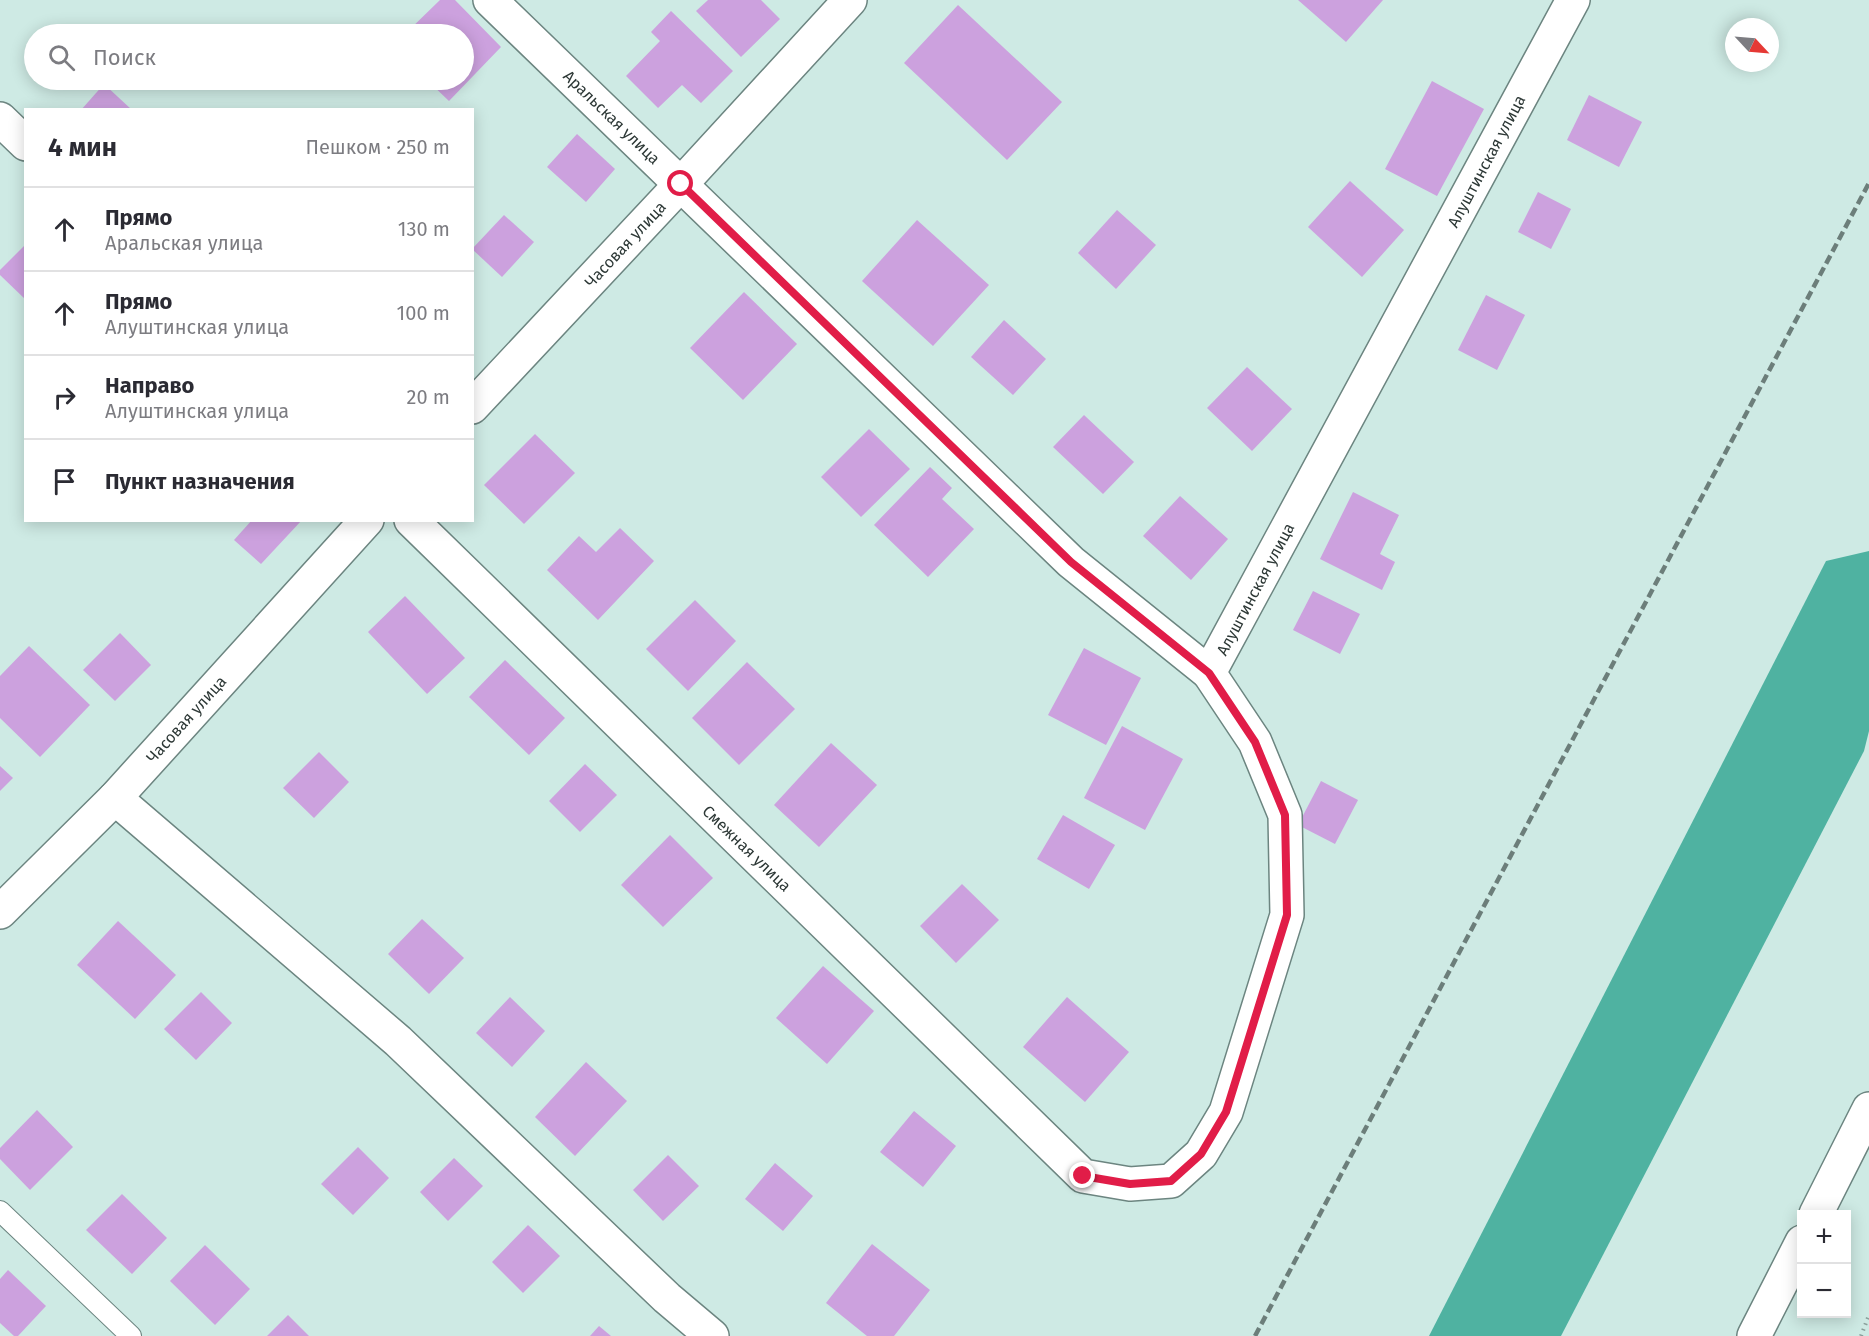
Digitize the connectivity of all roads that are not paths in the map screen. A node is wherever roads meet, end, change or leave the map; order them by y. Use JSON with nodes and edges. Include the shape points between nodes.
{"nodes":[{"id":1,"x":490,"y":0,"type":"edge"},
{"id":2,"x":850,"y":0,"type":"edge"},
{"id":3,"x":1573,"y":0,"type":"edge"},
{"id":4,"x":0,"y":119,"type":"edge"},
{"id":5,"x":24,"y":142,"type":"edge"},
{"id":6,"x":681,"y":184,"type":"junction"},
{"id":7,"x":474,"y":405,"type":"edge"},
{"id":8,"x":365,"y":522,"type":"edge"},
{"id":9,"x":413,"y":522,"type":"edge"},
{"id":10,"x":1209,"y":673,"type":"junction"},
{"id":11,"x":115,"y":798,"type":"junction"},
{"id":12,"x":0,"y":912,"type":"edge"},
{"id":13,"x":1869,"y":1109,"type":"edge"},
{"id":14,"x":1083,"y":1176,"type":"joint"},
{"id":15,"x":1818,"y":1210,"type":"edge"},
{"id":16,"x":0,"y":1211,"type":"edge"},
{"id":17,"x":1797,"y":1252,"type":"edge"},
{"id":18,"x":130,"y":1336,"type":"edge"},
{"id":19,"x":712,"y":1336,"type":"edge"},
{"id":20,"x":1754,"y":1336,"type":"edge"}],
"edges":[{"from":1,"to":6,"type":"street","name":"Аральская улица"},
{"from":2,"to":6,"type":"street","name":"Часовая улица"},
{"from":3,"to":10,"type":"street","name":"Алуштинская улица"},
{"from":4,"to":5,"type":"street"},
{"from":6,"to":7,"type":"street","name":"Часовая улица"},
{"from":6,"to":10,"type":"street","name":"Аральская улица","via":[[1071,562]]},
{"from":8,"to":11,"type":"street","name":"Часовая улица"},
{"from":9,"to":14,"type":"street","name":"Смежная улица"},
{"from":10,"to":14,"type":"street","name":"Алуштинская улица","via":[[1255,742],[1285,815],[1287,915],[1226,1112],[1201,1154],[1171,1181],[1130,1184]]},
{"from":11,"to":12,"type":"street","name":"Часовая улица"},
{"from":11,"to":19,"type":"street","via":[[398,1041],[667,1298]]},
{"from":13,"to":15,"type":"street"},
{"from":16,"to":18,"type":"lane"},
{"from":17,"to":20,"type":"street"}]}
